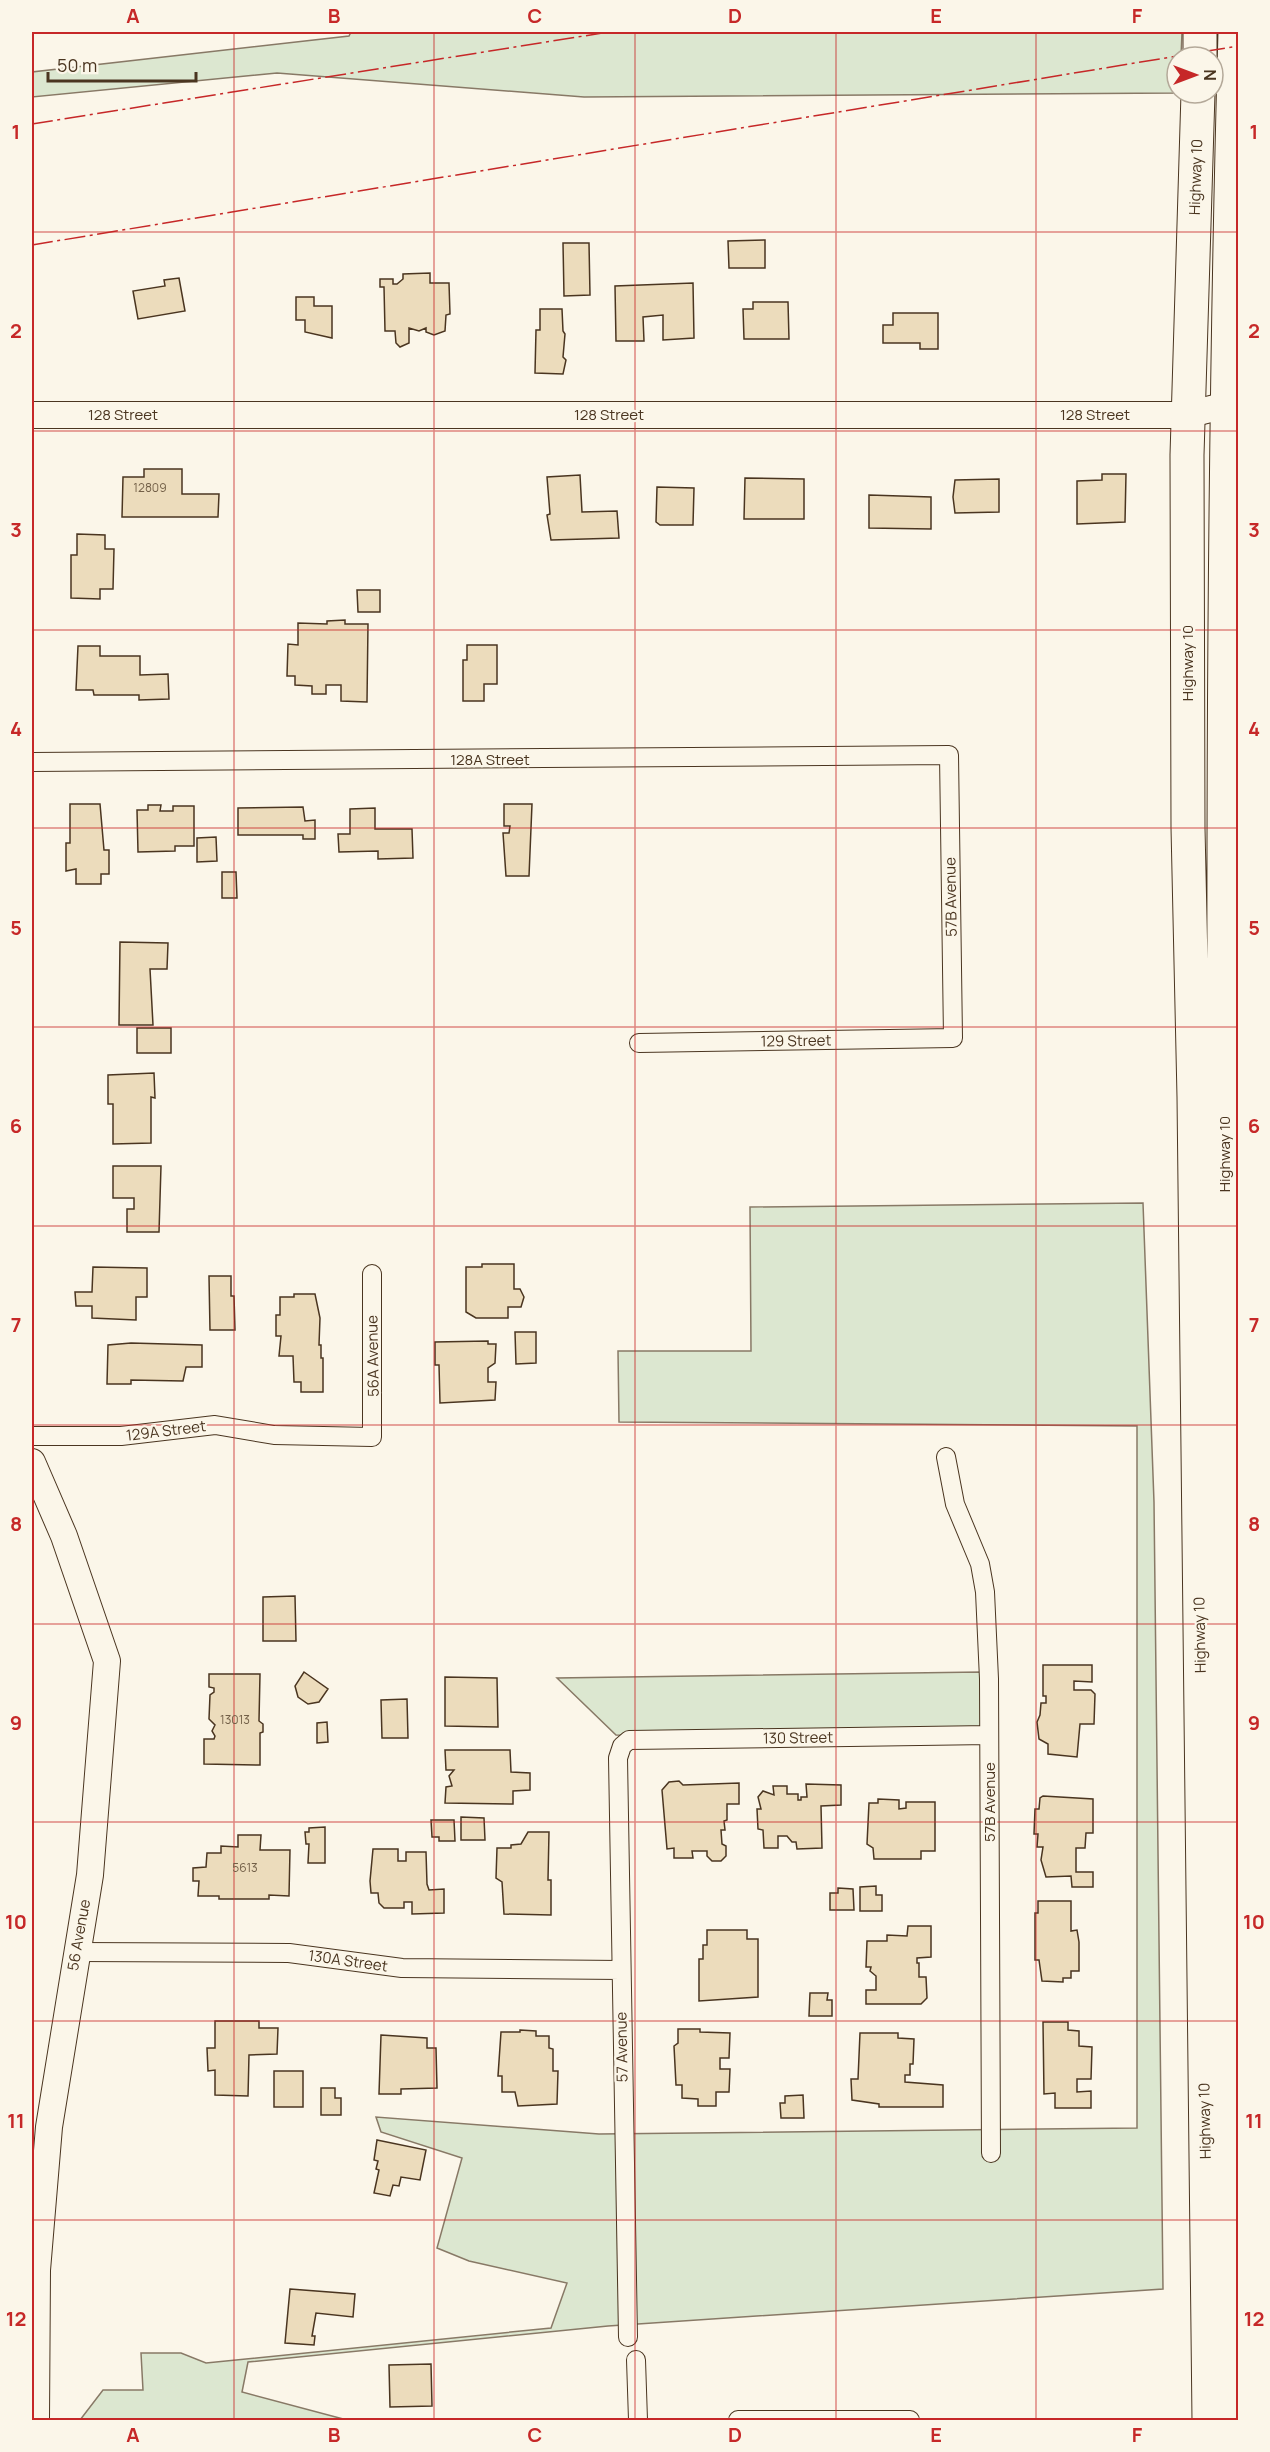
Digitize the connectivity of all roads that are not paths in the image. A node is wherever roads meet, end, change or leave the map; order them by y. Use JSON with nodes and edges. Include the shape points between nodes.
{"nodes":[{"id":1,"x":1234,"y":32,"type":"edge"},
{"id":2,"x":1198,"y":105,"type":"edge"},
{"id":3,"x":32,"y":415,"type":"edge"},
{"id":4,"x":1187,"y":415,"type":"junction"},
{"id":5,"x":1233,"y":416,"type":"edge"},
{"id":6,"x":949,"y":755,"type":"joint"},
{"id":7,"x":32,"y":762,"type":"edge"},
{"id":8,"x":954,"y":1038,"type":"joint"},
{"id":9,"x":639,"y":1043,"type":"dead end"},
{"id":10,"x":372,"y":1274,"type":"dead end"},
{"id":11,"x":32,"y":1436,"type":"edge"},
{"id":12,"x":372,"y":1437,"type":"joint"},
{"id":13,"x":946,"y":1458,"type":"dead end"},
{"id":14,"x":32,"y":1462,"type":"edge"},
{"id":15,"x":989,"y":1735,"type":"junction"},
{"id":16,"x":618,"y":1758,"type":"joint"},
{"id":17,"x":76,"y":1952,"type":"junction"},
{"id":18,"x":621,"y":1970,"type":"junction"},
{"id":19,"x":991,"y":2152,"type":"dead end"},
{"id":20,"x":628,"y":2337,"type":"dead end"},
{"id":21,"x":636,"y":2360,"type":"dead end"},
{"id":22,"x":36,"y":2421,"type":"edge"},
{"id":23,"x":638,"y":2421,"type":"edge"},
{"id":24,"x":738,"y":2421,"type":"edge"},
{"id":25,"x":910,"y":2421,"type":"edge"},
{"id":26,"x":1209,"y":2421,"type":"edge"},
{"id":27,"x":1238,"y":2421,"type":"edge"}],
"edges":[{"from":1,"to":5,"type":"highway","name":"Highway 10"},
{"from":2,"to":4,"type":"highway","name":"Highway 10"},
{"from":3,"to":4,"type":"street","name":"128 Street"},
{"from":4,"to":5,"type":"street","name":"128 Street"},
{"from":4,"to":26,"type":"highway","name":"Highway 10","via":[[1188,828]]},
{"from":5,"to":27,"type":"highway","name":"Highway 10","via":[[1225,1196]]},
{"from":6,"to":7,"type":"street","name":"128A Street"},
{"from":6,"to":8,"type":"street","name":"57B Avenue"},
{"from":8,"to":9,"type":"street","name":"129 Street"},
{"from":10,"to":12,"type":"street","name":"56A Avenue"},
{"from":11,"to":12,"type":"street","name":"129A Street","via":[[121,1436],[215,1425],[274,1436]]},
{"from":13,"to":15,"type":"street","name":"57B Avenue","via":[[953,1496],[980,1564],[985,1592]]},
{"from":14,"to":17,"type":"street","name":"56 Avenue","via":[[64,1536],[107,1661],[90,1875]]},
{"from":15,"to":16,"type":"street","name":"130 Street","via":[[629,1740]]},
{"from":15,"to":19,"type":"street","name":"57B Avenue"},
{"from":16,"to":18,"type":"street","name":"57 Avenue"},
{"from":17,"to":18,"type":"street","name":"130A Street","via":[[289,1953],[402,1968]]},
{"from":17,"to":22,"type":"street","name":"56 Avenue","via":[[48,2139],[37,2270]]},
{"from":18,"to":20,"type":"street","name":"57 Avenue"},
{"from":21,"to":23,"type":"street"},
{"from":24,"to":25,"type":"street"}]}
